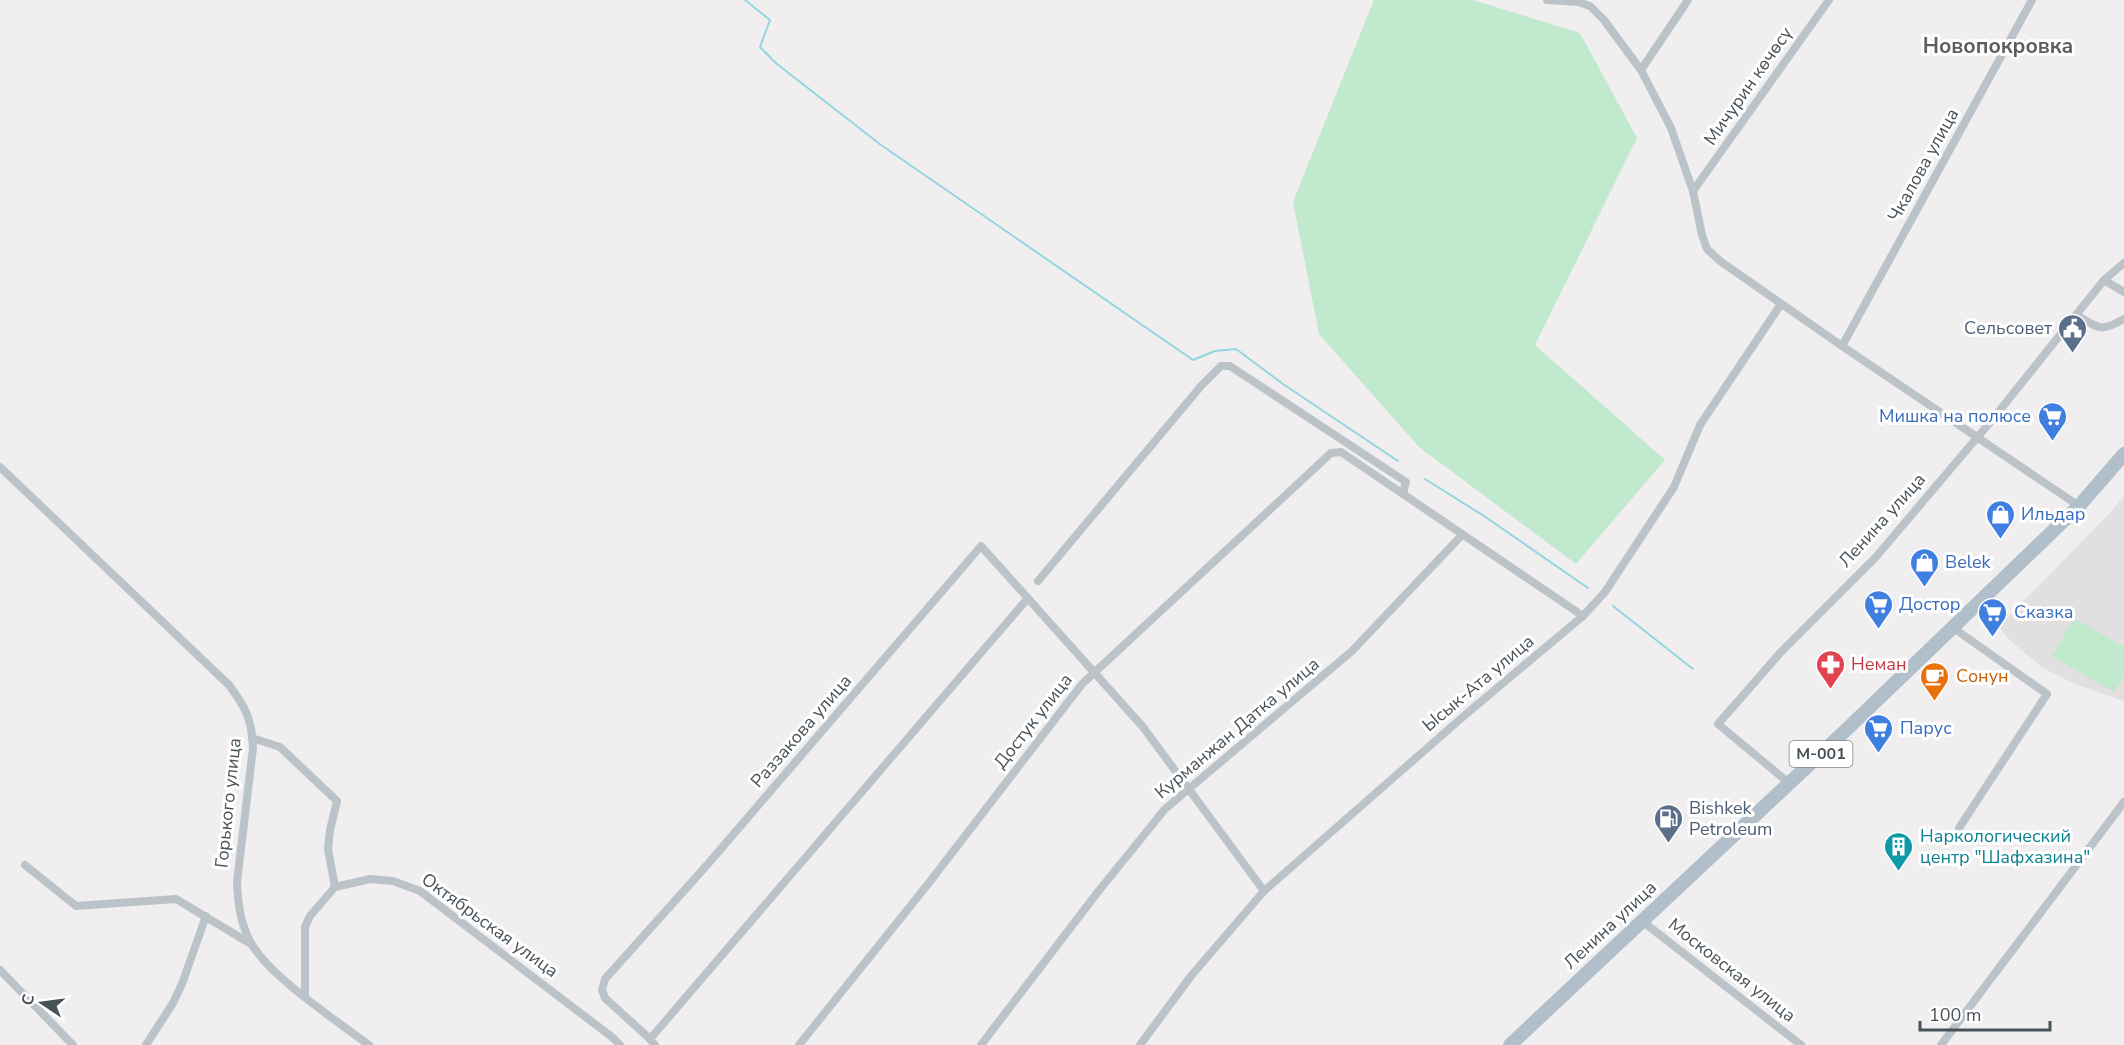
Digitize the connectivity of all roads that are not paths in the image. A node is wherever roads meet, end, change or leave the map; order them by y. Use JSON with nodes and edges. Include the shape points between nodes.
{"nodes":[{"id":1,"x":1547,"y":0,"type":"edge"},
{"id":2,"x":1688,"y":0,"type":"edge"},
{"id":3,"x":1829,"y":0,"type":"edge"},
{"id":4,"x":2032,"y":0,"type":"edge"},
{"id":5,"x":1641,"y":70,"type":"junction"},
{"id":6,"x":1694,"y":191,"type":"junction"},
{"id":7,"x":2124,"y":263,"type":"edge"},
{"id":8,"x":2104,"y":280,"type":"junction"},
{"id":9,"x":2124,"y":292,"type":"edge"},
{"id":10,"x":1781,"y":304,"type":"junction"},
{"id":11,"x":2076,"y":315,"type":"junction"},
{"id":12,"x":2124,"y":320,"type":"edge"},
{"id":13,"x":1842,"y":346,"type":"junction"},
{"id":14,"x":1978,"y":437,"type":"junction"},
{"id":15,"x":2124,"y":454,"type":"edge"},
{"id":16,"x":0,"y":467,"type":"edge"},
{"id":17,"x":1402,"y":493,"type":"junction"},
{"id":18,"x":2079,"y":506,"type":"junction"},
{"id":19,"x":1462,"y":535,"type":"junction"},
{"id":20,"x":1038,"y":581,"type":"dead end"},
{"id":21,"x":1028,"y":598,"type":"junction"},
{"id":22,"x":1583,"y":616,"type":"junction"},
{"id":23,"x":1952,"y":627,"type":"junction"},
{"id":24,"x":1094,"y":672,"type":"junction"},
{"id":25,"x":252,"y":738,"type":"junction"},
{"id":26,"x":1789,"y":783,"type":"junction"},
{"id":27,"x":1190,"y":789,"type":"junction"},
{"id":28,"x":2124,"y":802,"type":"edge"},
{"id":29,"x":1959,"y":828,"type":"dead end"},
{"id":30,"x":25,"y":865,"type":"dead end"},
{"id":31,"x":334,"y":887,"type":"junction"},
{"id":32,"x":1264,"y":891,"type":"junction"},
{"id":33,"x":206,"y":916,"type":"junction"},
{"id":34,"x":1642,"y":921,"type":"junction"},
{"id":35,"x":251,"y":944,"type":"junction"},
{"id":36,"x":0,"y":970,"type":"edge"},
{"id":37,"x":305,"y":996,"type":"junction"},
{"id":38,"x":653,"y":1042,"type":"edge"},
{"id":39,"x":73,"y":1045,"type":"edge"},
{"id":40,"x":146,"y":1045,"type":"edge"},
{"id":41,"x":369,"y":1045,"type":"edge"},
{"id":42,"x":620,"y":1045,"type":"edge"},
{"id":43,"x":800,"y":1045,"type":"edge"},
{"id":44,"x":981,"y":1045,"type":"edge"},
{"id":45,"x":1140,"y":1045,"type":"edge"},
{"id":46,"x":1509,"y":1045,"type":"edge"},
{"id":47,"x":1802,"y":1045,"type":"edge"},
{"id":48,"x":1941,"y":1045,"type":"edge"}],
"edges":[{"from":1,"to":5,"type":"street","via":[[1590,6]]},
{"from":2,"to":5,"type":"street"},
{"from":3,"to":6,"type":"street","name":"Мичурин көчөсү"},
{"from":4,"to":13,"type":"street","name":"Чкалова улица"},
{"from":5,"to":6,"type":"street","via":[[1671,129]]},
{"from":6,"to":10,"type":"street","via":[[1707,249]]},
{"from":7,"to":8,"type":"street","name":"Ленина улица"},
{"from":8,"to":9,"type":"street"},
{"from":8,"to":11,"type":"street","name":"Ленина улица"},
{"from":10,"to":13,"type":"street"},
{"from":10,"to":22,"type":"street","name":"Ысык-Ата улица","via":[[1700,425],[1674,487],[1605,592]]},
{"from":11,"to":12,"type":"street","via":[[2104,328]]},
{"from":11,"to":14,"type":"street","name":"Ленина улица"},
{"from":13,"to":14,"type":"street"},
{"from":14,"to":18,"type":"street"},
{"from":14,"to":26,"type":"street","name":"Ленина улица","via":[[1875,558],[1781,652],[1718,724]]},
{"from":15,"to":18,"type":"main road","name":"Ленина улица","number":"М-001"},
{"from":16,"to":25,"type":"street","name":"Горького улица","via":[[229,685],[244,706]]},
{"from":17,"to":19,"type":"street"},
{"from":17,"to":20,"type":"street","via":[[1406,482],[1225,365],[1201,386]]},
{"from":17,"to":24,"type":"street","name":"Достук улица","via":[[1341,452],[1331,453]]},
{"from":18,"to":23,"type":"main road","name":"Ленина улица","number":"М-001"},
{"from":19,"to":22,"type":"street"},
{"from":19,"to":27,"type":"street","name":"Курманжан Датка улица","via":[[1352,651]]},
{"from":21,"to":24,"type":"street","name":"Раззакова улица"},
{"from":21,"to":38,"type":"street"},
{"from":21,"to":38,"type":"street","name":"Раззакова улица","via":[[981,546],[605,979],[602,990],[606,998]]},
{"from":22,"to":32,"type":"street","name":"Ысык-Ата улица"},
{"from":23,"to":26,"type":"main road","name":"Ленина улица","number":"М-001"},
{"from":23,"to":29,"type":"street","via":[[2047,694]]},
{"from":24,"to":27,"type":"street","name":"Раззакова улица","via":[[1143,726]]},
{"from":24,"to":43,"type":"street","name":"Достук улица"},
{"from":25,"to":31,"type":"street","via":[[280,747],[337,801],[328,849]]},
{"from":25,"to":35,"type":"street","name":"Горького улица","via":[[237,882],[243,926]]},
{"from":26,"to":34,"type":"main road","name":"Ленина улица","number":"М-001"},
{"from":27,"to":32,"type":"street","name":"Раззакова улица"},
{"from":27,"to":44,"type":"street","name":"Курманжан Датка улица","via":[[1165,809]]},
{"from":28,"to":48,"type":"street"},
{"from":30,"to":33,"type":"street","via":[[76,906],[176,899]]},
{"from":31,"to":37,"type":"street","via":[[305,927]]},
{"from":31,"to":42,"type":"street","name":"Октябрьская улица","via":[[370,879],[393,881],[420,891]]},
{"from":32,"to":45,"type":"street","name":"Ысык-Ата улица","via":[[1191,976]]},
{"from":33,"to":35,"type":"street"},
{"from":33,"to":40,"type":"street","via":[[182,984]]},
{"from":34,"to":46,"type":"main road","name":"Ленина улица","number":"М-001"},
{"from":34,"to":47,"type":"street","name":"Московская улица"},
{"from":35,"to":37,"type":"street","name":"Горького улица","via":[[274,971]]},
{"from":36,"to":39,"type":"street"},
{"from":37,"to":41,"type":"street","name":"Горького улица"}]}
